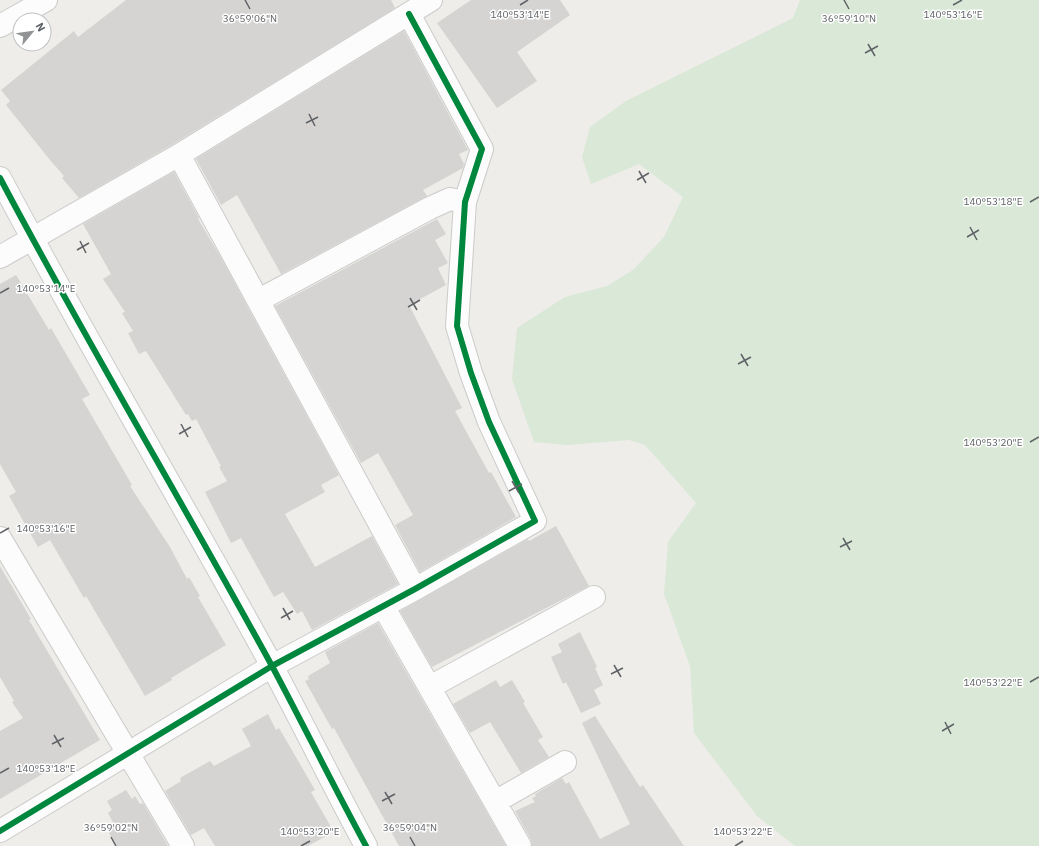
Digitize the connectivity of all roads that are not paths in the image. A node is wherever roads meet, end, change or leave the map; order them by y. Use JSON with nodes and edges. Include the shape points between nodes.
{"nodes":[{"id":1,"x":46,"y":0,"type":"edge"},
{"id":2,"x":431,"y":0,"type":"edge"},
{"id":3,"x":409,"y":14,"type":"junction"},
{"id":4,"x":0,"y":26,"type":"edge"},
{"id":5,"x":179,"y":155,"type":"junction"},
{"id":6,"x":0,"y":178,"type":"edge"},
{"id":7,"x":465,"y":202,"type":"junction"},
{"id":8,"x":32,"y":239,"type":"junction"},
{"id":9,"x":0,"y":257,"type":"edge"},
{"id":10,"x":259,"y":300,"type":"junction"},
{"id":11,"x":0,"y":538,"type":"edge"},
{"id":12,"x":415,"y":589,"type":"junction"},
{"id":13,"x":594,"y":597,"type":"dead end"},
{"id":14,"x":384,"y":606,"type":"junction"},
{"id":15,"x":272,"y":666,"type":"junction"},
{"id":16,"x":430,"y":687,"type":"junction"},
{"id":17,"x":129,"y":754,"type":"junction"},
{"id":18,"x":565,"y":762,"type":"dead end"},
{"id":19,"x":495,"y":802,"type":"junction"},
{"id":20,"x":0,"y":831,"type":"edge"},
{"id":21,"x":183,"y":846,"type":"edge"},
{"id":22,"x":366,"y":846,"type":"edge"},
{"id":23,"x":520,"y":846,"type":"edge"}],
"edges":[{"from":1,"to":4,"type":"street"},
{"from":2,"to":3,"type":"street"},
{"from":3,"to":5,"type":"street"},
{"from":3,"to":7,"type":"street","via":[[482,149]]},
{"from":5,"to":8,"type":"street"},
{"from":5,"to":10,"type":"street"},
{"from":6,"to":8,"type":"street"},
{"from":7,"to":10,"type":"street","via":[[450,199],[430,208]]},
{"from":7,"to":12,"type":"street","via":[[458,326],[471,373],[489,422],[535,521]]},
{"from":8,"to":9,"type":"street"},
{"from":8,"to":15,"type":"street"},
{"from":10,"to":12,"type":"street"},
{"from":11,"to":17,"type":"street"},
{"from":12,"to":14,"type":"street"},
{"from":13,"to":16,"type":"street"},
{"from":14,"to":15,"type":"street"},
{"from":14,"to":16,"type":"street"},
{"from":15,"to":17,"type":"street"},
{"from":15,"to":22,"type":"street"},
{"from":16,"to":19,"type":"street"},
{"from":17,"to":20,"type":"street"},
{"from":17,"to":21,"type":"street"},
{"from":18,"to":19,"type":"street"},
{"from":19,"to":23,"type":"street"}]}
